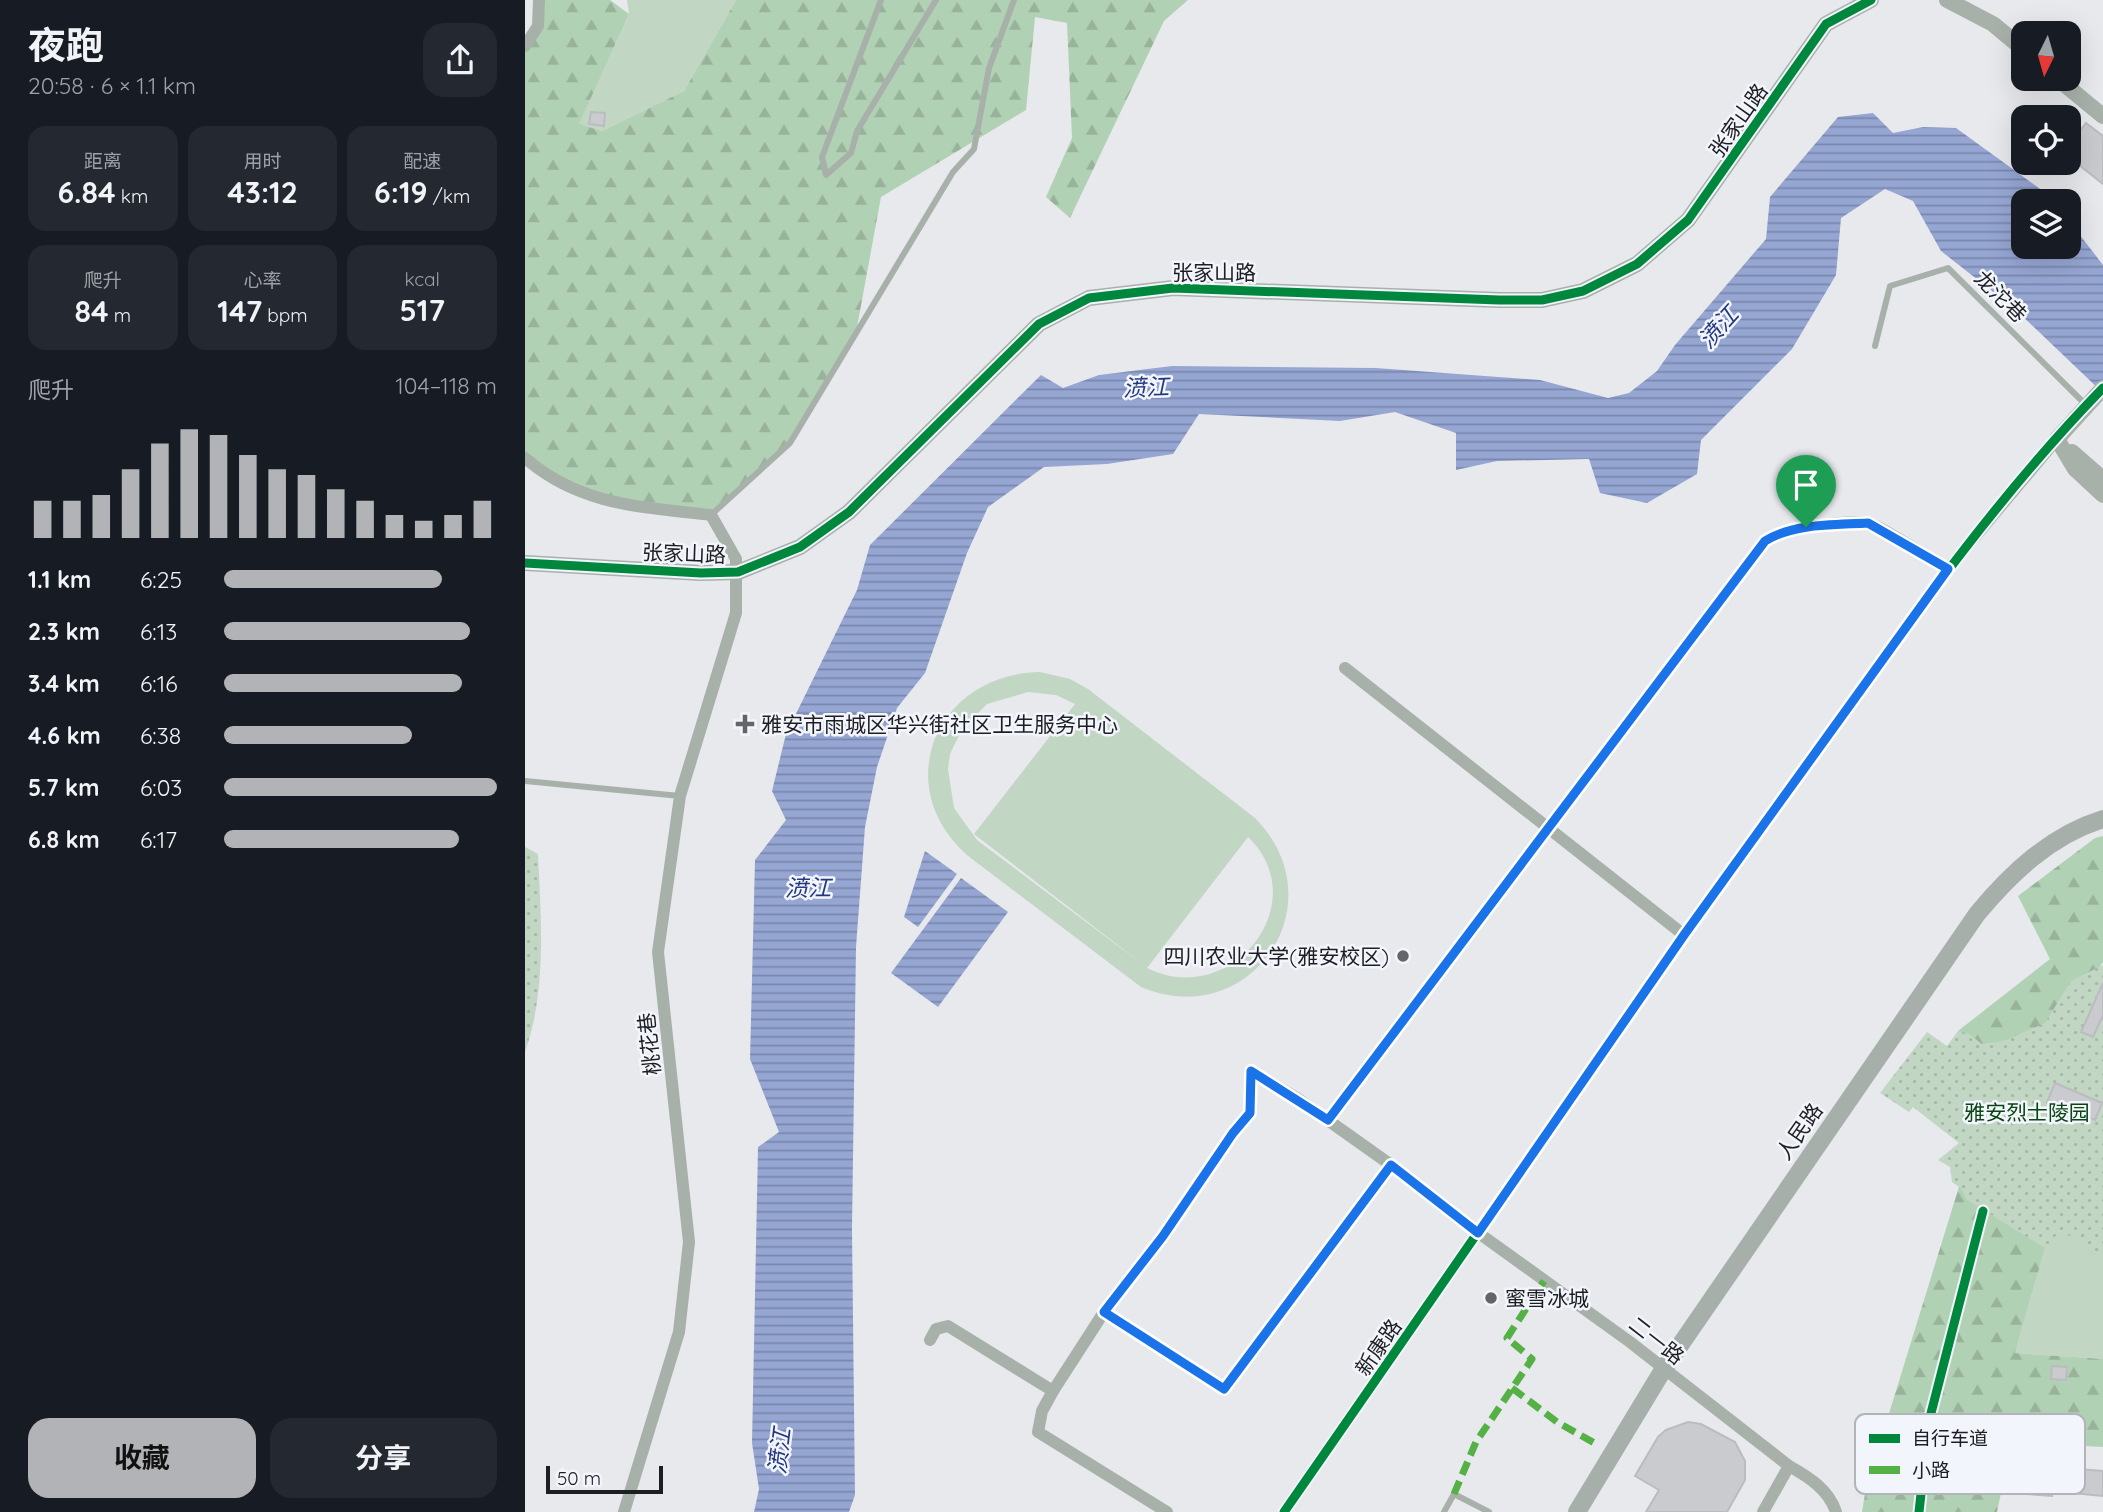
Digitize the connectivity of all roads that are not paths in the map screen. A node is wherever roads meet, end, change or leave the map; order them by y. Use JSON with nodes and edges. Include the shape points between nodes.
{"nodes":[{"id":1,"x":539,"y":0,"type":"edge"},
{"id":2,"x":881,"y":0,"type":"edge"},
{"id":3,"x":936,"y":0,"type":"edge"},
{"id":4,"x":1014,"y":0,"type":"edge"},
{"id":5,"x":1871,"y":0,"type":"edge"},
{"id":6,"x":1947,"y":0,"type":"edge"},
{"id":7,"x":2011,"y":40,"type":"edge"},
{"id":8,"x":525,"y":46,"type":"edge"},
{"id":9,"x":2073,"y":91,"type":"edge"},
{"id":10,"x":2103,"y":116,"type":"edge"},
{"id":11,"x":1875,"y":346,"type":"dead end"},
{"id":12,"x":2103,"y":388,"type":"edge"},
{"id":13,"x":2086,"y":405,"type":"junction"},
{"id":14,"x":2057,"y":439,"type":"junction"},
{"id":15,"x":525,"y":458,"type":"edge"},
{"id":16,"x":2103,"y":479,"type":"edge"},
{"id":17,"x":2103,"y":495,"type":"edge"},
{"id":18,"x":711,"y":515,"type":"junction"},
{"id":19,"x":525,"y":563,"type":"edge"},
{"id":20,"x":1948,"y":569,"type":"junction"},
{"id":21,"x":738,"y":572,"type":"junction"},
{"id":22,"x":1345,"y":668,"type":"dead end"},
{"id":23,"x":525,"y":781,"type":"edge"},
{"id":24,"x":680,"y":796,"type":"junction"},
{"id":25,"x":2103,"y":819,"type":"edge"},
{"id":26,"x":1549,"y":830,"type":"junction"},
{"id":27,"x":1684,"y":935,"type":"junction"},
{"id":28,"x":1328,"y":1120,"type":"junction"},
{"id":29,"x":1391,"y":1165,"type":"junction"},
{"id":30,"x":1478,"y":1233,"type":"junction"},
{"id":31,"x":1104,"y":1312,"type":"junction"},
{"id":32,"x":930,"y":1340,"type":"dead end"},
{"id":33,"x":1663,"y":1370,"type":"junction"},
{"id":34,"x":1053,"y":1391,"type":"junction"},
{"id":35,"x":1789,"y":1466,"type":"junction"},
{"id":36,"x":624,"y":1512,"type":"edge"},
{"id":37,"x":1167,"y":1512,"type":"edge"},
{"id":38,"x":1284,"y":1512,"type":"edge"},
{"id":39,"x":1444,"y":1512,"type":"edge"},
{"id":40,"x":1489,"y":1512,"type":"edge"},
{"id":41,"x":1577,"y":1512,"type":"edge"},
{"id":42,"x":1763,"y":1512,"type":"edge"},
{"id":43,"x":1836,"y":1512,"type":"edge"}],
"edges":[{"from":1,"to":8,"type":"street","via":[[538,26]]},
{"from":2,"to":3,"type":"lane","via":[[822,157],[825,175],[851,153],[857,131]]},
{"from":4,"to":18,"type":"lane","via":[[989,68],[974,149],[953,172],[790,443]]},
{"from":5,"to":21,"type":"street","name":"张家山路","via":[[1826,24],[1688,220],[1637,264],[1584,291],[1542,300],[1499,300],[1173,288],[1089,298],[1039,324],[849,512],[800,547]]},
{"from":6,"to":7,"type":"street","via":[[1993,24]]},
{"from":9,"to":10,"type":"street"},
{"from":11,"to":13,"type":"lane","name":"龙沱巷","via":[[1890,286],[1948,268]]},
{"from":12,"to":13,"type":"street"},
{"from":13,"to":14,"type":"street"},
{"from":14,"to":16,"type":"street"},
{"from":14,"to":17,"type":"street","via":[[2075,469]]},
{"from":14,"to":20,"type":"street","name":"新康路"},
{"from":15,"to":18,"type":"street","via":[[543,474],[605,502]]},
{"from":18,"to":21,"type":"street","via":[[736,559]]},
{"from":19,"to":21,"type":"street","name":"张家山路"},
{"from":20,"to":26,"type":"street","via":[[1868,523],[1775,534],[1765,541]]},
{"from":20,"to":27,"type":"street","name":"新康路"},
{"from":21,"to":24,"type":"street","name":"桃花巷","via":[[736,613]]},
{"from":22,"to":26,"type":"street"},
{"from":23,"to":24,"type":"lane"},
{"from":24,"to":36,"type":"street","name":"桃花巷","via":[[658,952],[689,1242],[679,1332]]},
{"from":25,"to":33,"type":"main road","name":"人民路","via":[[2080,826],[2043,850],[2005,880],[1977,914]]},
{"from":26,"to":27,"type":"street"},
{"from":26,"to":28,"type":"street"},
{"from":27,"to":30,"type":"street","name":"新康路"},
{"from":28,"to":29,"type":"street","name":"二一路"},
{"from":28,"to":31,"type":"street","name":"二一路","via":[[1251,1071],[1250,1113]]},
{"from":29,"to":30,"type":"street","name":"二一路"},
{"from":29,"to":31,"type":"lane","via":[[1224,1389]]},
{"from":30,"to":33,"type":"street","name":"二一路"},
{"from":30,"to":38,"type":"street","name":"新康路"},
{"from":31,"to":34,"type":"street"},
{"from":32,"to":34,"type":"street","via":[[936,1329],[949,1326]]},
{"from":33,"to":35,"type":"street","name":"二一路"},
{"from":33,"to":41,"type":"main road","name":"人民路"},
{"from":34,"to":37,"type":"street","via":[[1038,1432]]},
{"from":35,"to":42,"type":"street"},
{"from":35,"to":43,"type":"street","name":"二一路","via":[[1832,1499]]},
{"from":39,"to":40,"type":"lane","via":[[1454,1494]]}]}
